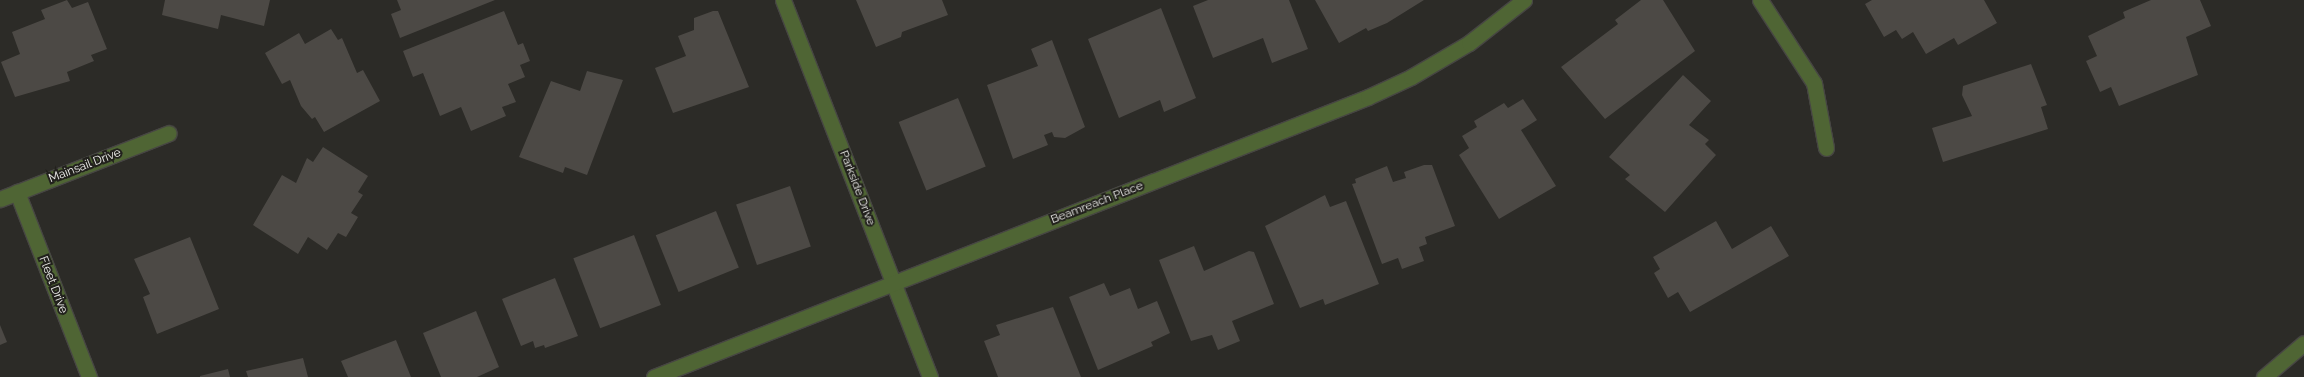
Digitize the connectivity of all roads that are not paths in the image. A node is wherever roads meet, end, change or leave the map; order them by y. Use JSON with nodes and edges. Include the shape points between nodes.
{"nodes":[{"id":1,"x":783,"y":0,"type":"edge"},
{"id":2,"x":1524,"y":0,"type":"edge"},
{"id":3,"x":1760,"y":0,"type":"edge"},
{"id":4,"x":169,"y":133,"type":"dead end"},
{"id":5,"x":1826,"y":148,"type":"dead end"},
{"id":6,"x":18,"y":192,"type":"junction"},
{"id":7,"x":0,"y":199,"type":"edge"},
{"id":8,"x":894,"y":283,"type":"junction"},
{"id":9,"x":2304,"y":343,"type":"edge"},
{"id":10,"x":89,"y":377,"type":"edge"},
{"id":11,"x":654,"y":377,"type":"edge"},
{"id":12,"x":930,"y":377,"type":"edge"},
{"id":13,"x":2264,"y":377,"type":"edge"}],
"edges":[{"from":1,"to":8,"type":"street","name":"Parkside Drive"},
{"from":2,"to":8,"type":"street","name":"Beamreach Place","via":[[1469,42],[1411,77],[1368,97]]},
{"from":3,"to":5,"type":"street","via":[[1814,83]]},
{"from":4,"to":6,"type":"street","name":"Mainsail Drive"},
{"from":6,"to":7,"type":"street","name":"Mainsail Drive"},
{"from":6,"to":10,"type":"street","name":"Fleet Drive"},
{"from":8,"to":11,"type":"street","name":"Beamreach Place"},
{"from":8,"to":12,"type":"street","name":"Parkside Drive"},
{"from":9,"to":13,"type":"street"}]}
